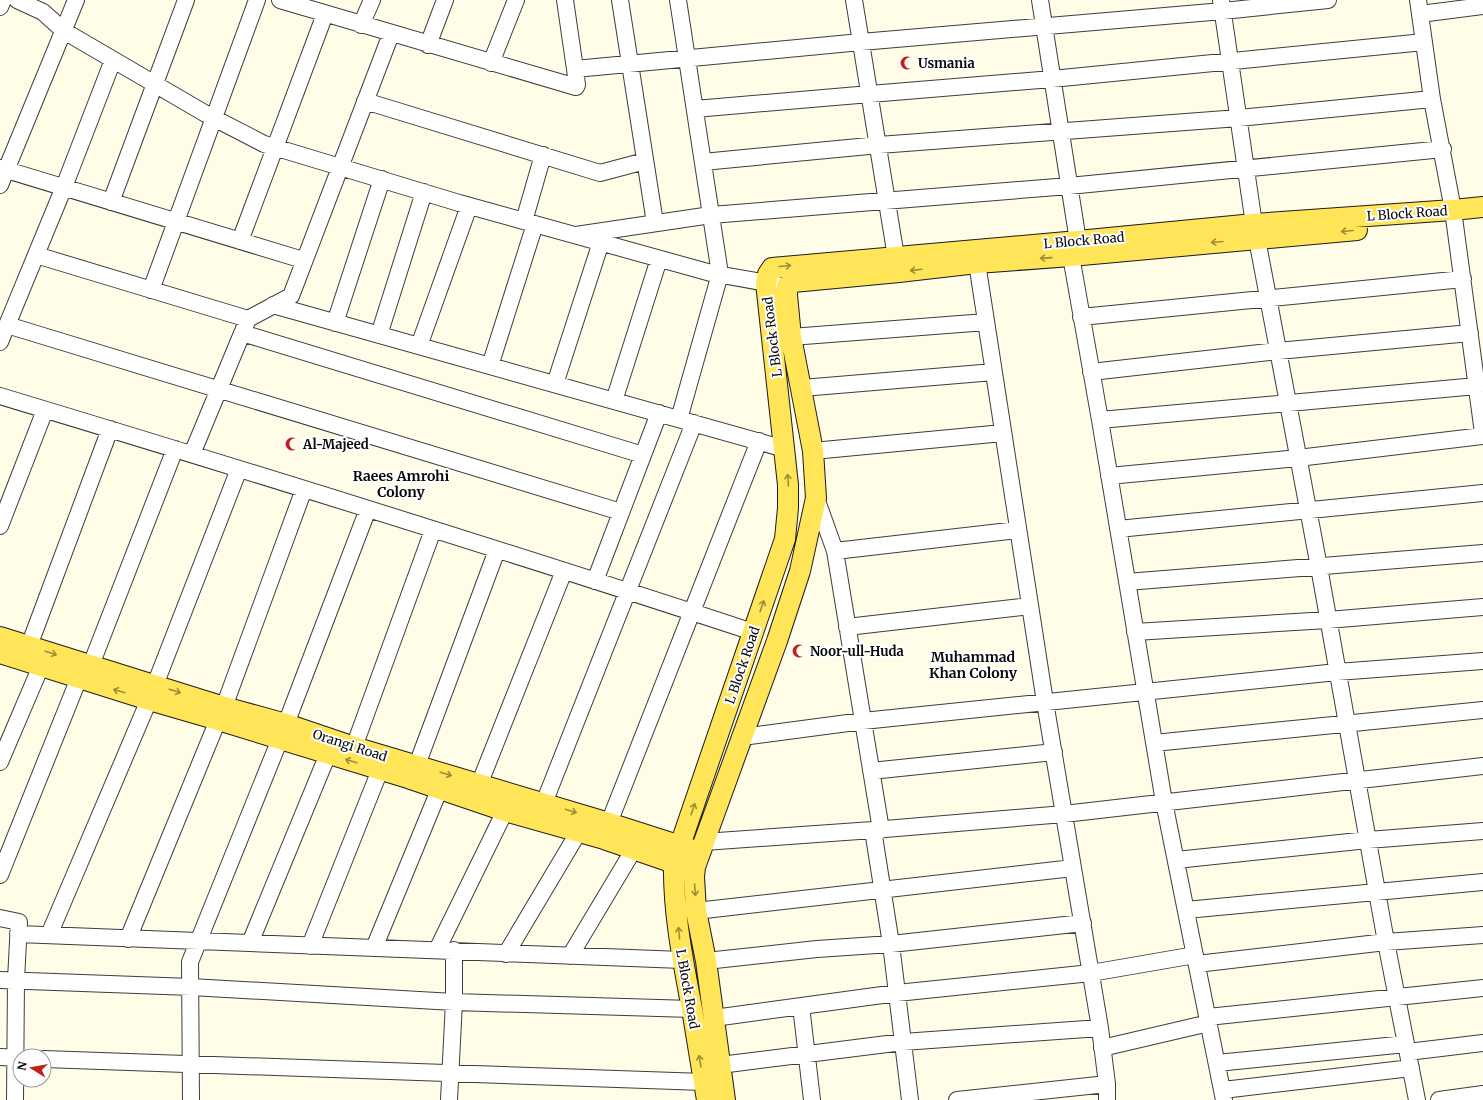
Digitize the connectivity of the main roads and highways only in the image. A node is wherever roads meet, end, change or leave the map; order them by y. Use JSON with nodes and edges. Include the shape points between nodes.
{"nodes":[{"id":1,"x":1483,"y":206,"type":"edge"},
{"id":2,"x":1454,"y":216,"type":"junction"},
{"id":3,"x":1483,"y":220,"type":"edge"},
{"id":4,"x":1074,"y":249,"type":"junction"},
{"id":5,"x":0,"y":637,"type":"edge"},
{"id":6,"x":0,"y":653,"type":"edge"},
{"id":7,"x":85,"y":672,"type":"junction"},
{"id":8,"x":283,"y":732,"type":"junction"},
{"id":9,"x":477,"y":792,"type":"junction"},
{"id":10,"x":639,"y":841,"type":"junction"},
{"id":11,"x":677,"y":854,"type":"junction"},
{"id":12,"x":700,"y":854,"type":"junction"},
{"id":13,"x":705,"y":1091,"type":"edge"},
{"id":14,"x":725,"y":1100,"type":"edge"}],
"edges":[{"from":1,"to":2,"type":"main road","name":"L Block Road"},
{"from":2,"to":3,"type":"main road","name":"L Block Road"},
{"from":2,"to":4,"type":"main road","name":"L Block Road","via":[[1256,231]]},
{"from":11,"to":4,"type":"main road","name":"L Block Road","one_way":true,"via":[[785,539],[788,485],[766,283],[768,274],[772,268],[780,266],[896,257]]},
{"from":4,"to":12,"type":"main road","name":"L Block Road","one_way":true,"via":[[977,263],[793,282],[788,286],[791,337],[813,452],[816,498],[800,571]]},
{"from":5,"to":7,"type":"main road","name":"Orangi Road","one_way":true,"via":[[29,646]]},
{"from":6,"to":7,"type":"main road","name":"Orangi Road","via":[[41,666]]},
{"from":7,"to":8,"type":"main road","name":"Orangi Road"},
{"from":8,"to":9,"type":"main road","name":"Orangi Road","one_way":true,"via":[[354,747],[417,765]]},
{"from":9,"to":8,"type":"main road","name":"Orangi Road","one_way":true,"via":[[440,788],[328,754]]},
{"from":9,"to":10,"type":"main road","name":"Orangi Road","one_way":true,"via":[[544,803],[609,822]]},
{"from":9,"to":10,"type":"main road","name":"Orangi Road","via":[[505,811],[578,833]]},
{"from":10,"to":11,"type":"main road","name":"Orangi Road"},
{"from":11,"to":12,"type":"main road","name":"Orangi Road"},
{"from":13,"to":11,"type":"main road","name":"L Block Road","one_way":true,"via":[[682,960],[674,880]]},
{"from":12,"to":14,"type":"main road","name":"L Block Road","one_way":true,"via":[[694,877],[696,911],[706,961]]}]}
